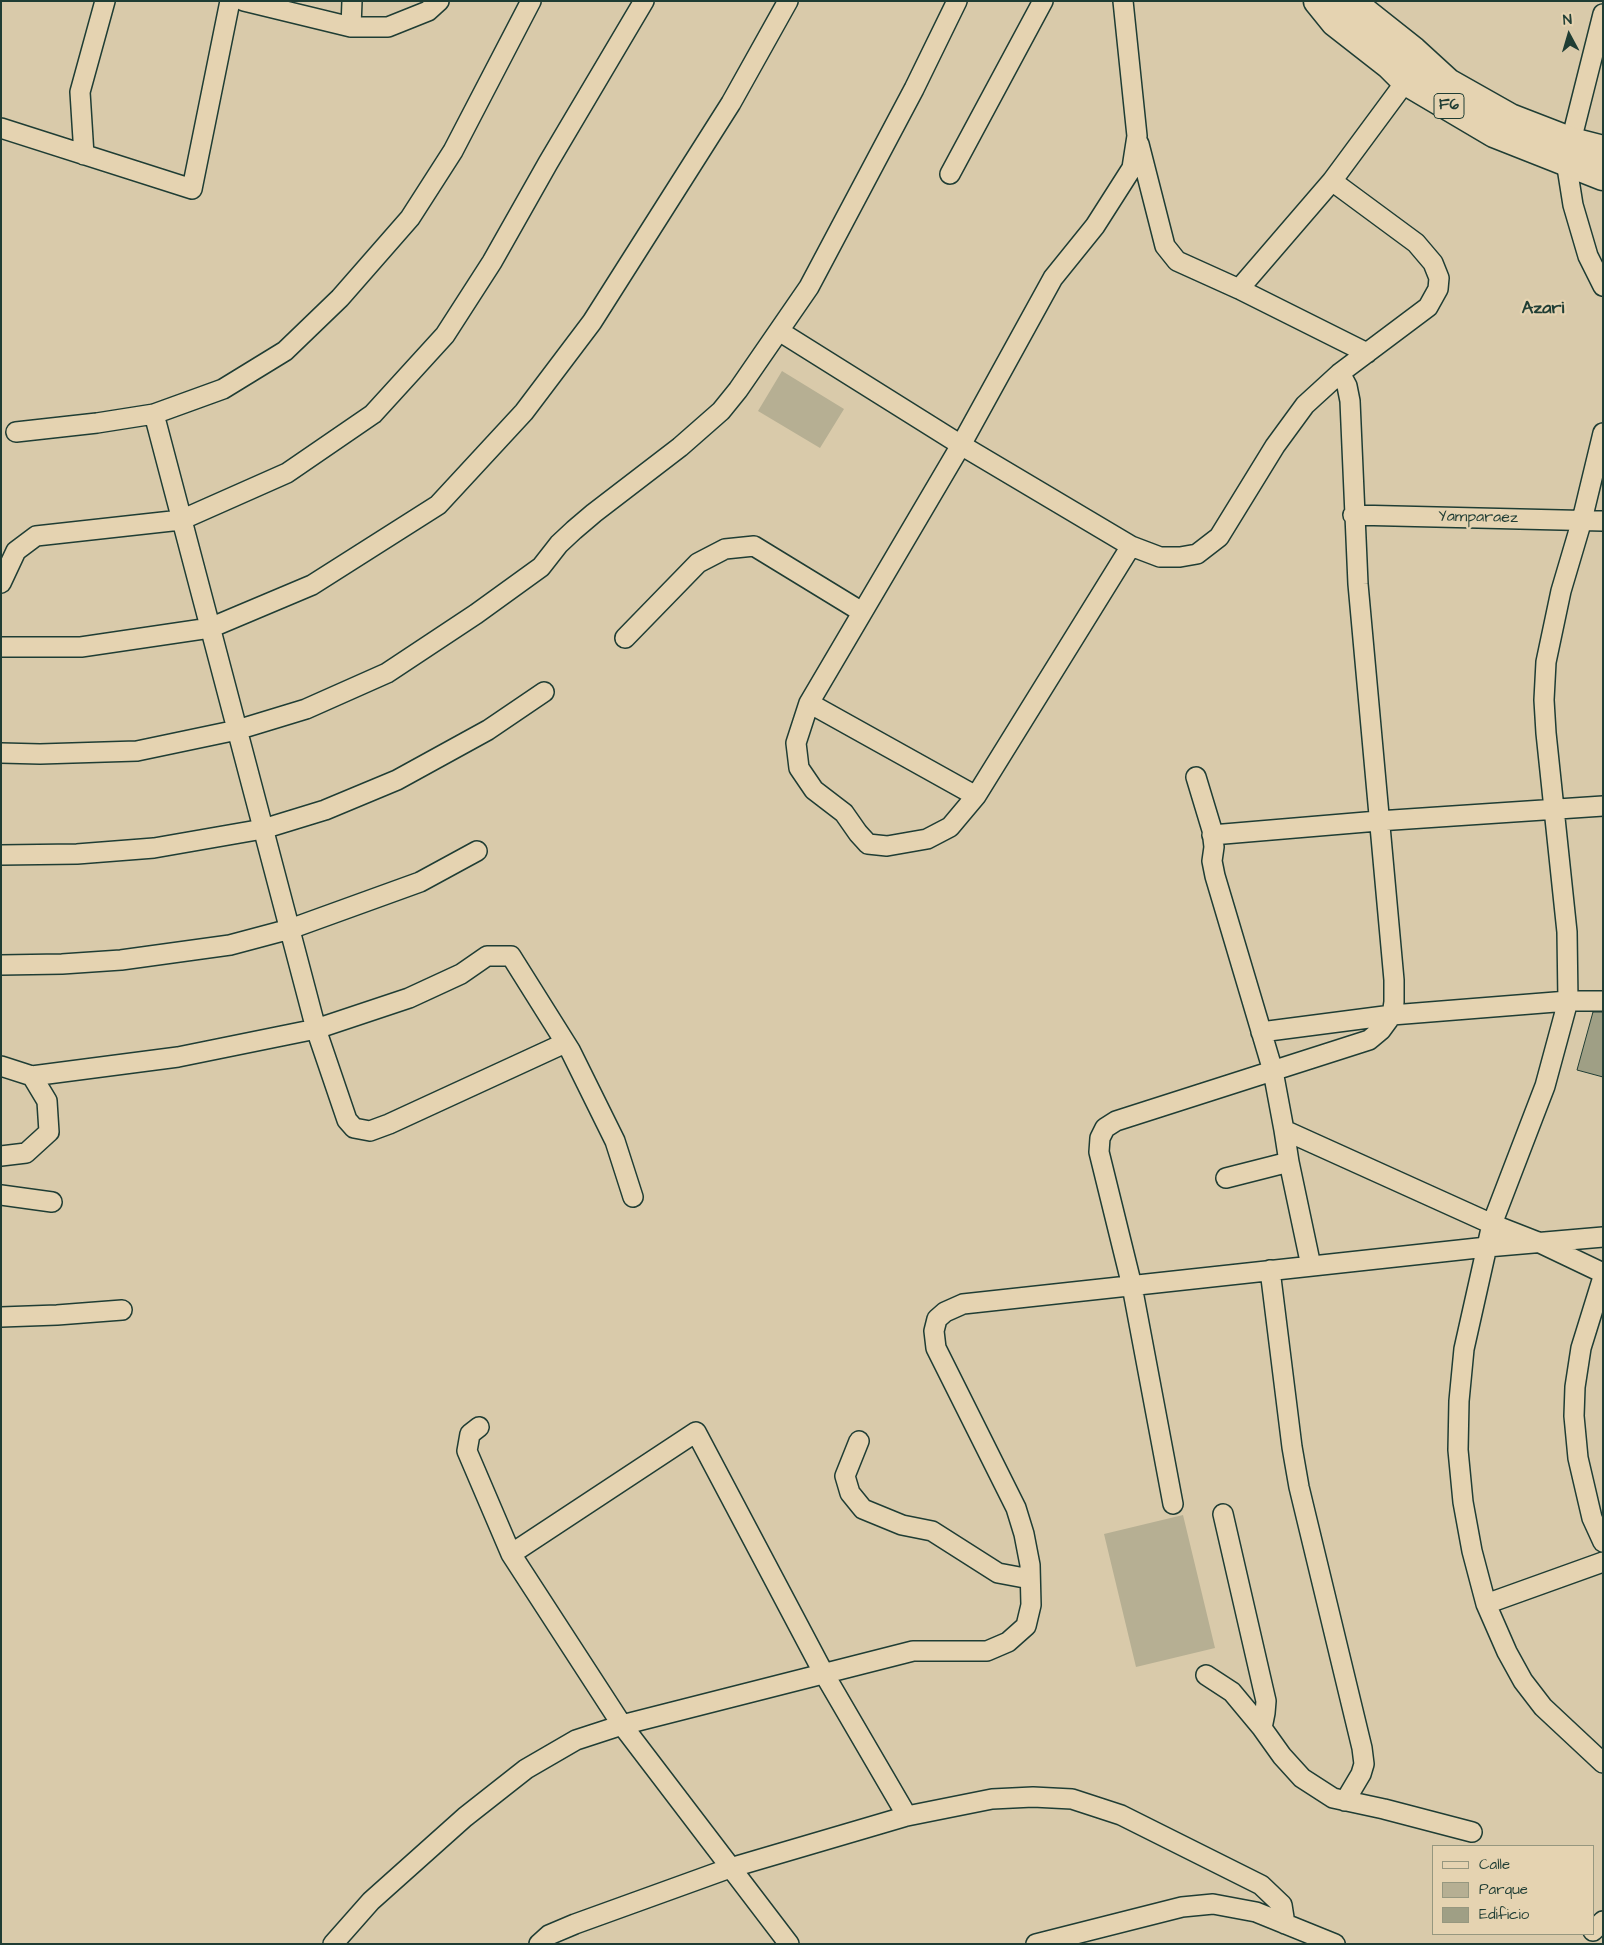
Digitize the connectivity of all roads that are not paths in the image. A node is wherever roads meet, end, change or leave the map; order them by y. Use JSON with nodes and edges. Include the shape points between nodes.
{"nodes":[{"id":1,"x":105,"y":1,"type":"edge"},
{"id":2,"x":230,"y":1,"type":"edge"},
{"id":3,"x":244,"y":1,"type":"edge"},
{"id":4,"x":352,"y":1,"type":"edge"},
{"id":5,"x":439,"y":1,"type":"edge"},
{"id":6,"x":530,"y":1,"type":"edge"},
{"id":7,"x":644,"y":1,"type":"edge"},
{"id":8,"x":788,"y":1,"type":"edge"},
{"id":9,"x":957,"y":1,"type":"edge"},
{"id":10,"x":1043,"y":1,"type":"edge"},
{"id":11,"x":1123,"y":1,"type":"edge"},
{"id":12,"x":1318,"y":1,"type":"edge"},
{"id":13,"x":1350,"y":1,"type":"edge"},
{"id":14,"x":1599,"y":1,"type":"edge"},
{"id":15,"x":1603,"y":3,"type":"edge"},
{"id":16,"x":1603,"y":14,"type":"edge"},
{"id":17,"x":351,"y":27,"type":"junction"},
{"id":18,"x":1406,"y":81,"type":"junction"},
{"id":19,"x":1,"y":128,"type":"edge"},
{"id":20,"x":1137,"y":136,"type":"junction"},
{"id":21,"x":1603,"y":150,"type":"edge"},
{"id":22,"x":1569,"y":152,"type":"junction"},
{"id":23,"x":84,"y":155,"type":"junction"},
{"id":24,"x":950,"y":174,"type":"dead end"},
{"id":25,"x":1603,"y":176,"type":"edge"},
{"id":26,"x":1332,"y":182,"type":"junction"},
{"id":27,"x":1603,"y":286,"type":"edge"},
{"id":28,"x":1239,"y":289,"type":"junction"},
{"id":29,"x":779,"y":331,"type":"junction"},
{"id":30,"x":1367,"y":353,"type":"junction"},
{"id":31,"x":1340,"y":373,"type":"junction"},
{"id":32,"x":154,"y":414,"type":"junction"},
{"id":33,"x":16,"y":432,"type":"dead end"},
{"id":34,"x":1603,"y":433,"type":"edge"},
{"id":35,"x":961,"y":445,"type":"junction"},
{"id":36,"x":1353,"y":515,"type":"junction"},
{"id":37,"x":181,"y":520,"type":"junction"},
{"id":38,"x":1582,"y":520,"type":"junction"},
{"id":39,"x":1603,"y":521,"type":"edge"},
{"id":40,"x":1131,"y":546,"type":"junction"},
{"id":41,"x":1,"y":583,"type":"edge"},
{"id":42,"x":862,"y":612,"type":"junction"},
{"id":43,"x":210,"y":628,"type":"junction"},
{"id":44,"x":625,"y":638,"type":"dead end"},
{"id":45,"x":1,"y":647,"type":"edge"},
{"id":46,"x":544,"y":692,"type":"dead end"},
{"id":47,"x":809,"y":703,"type":"junction"},
{"id":48,"x":237,"y":730,"type":"junction"},
{"id":49,"x":1,"y":753,"type":"edge"},
{"id":50,"x":1196,"y":777,"type":"dead end"},
{"id":51,"x":976,"y":796,"type":"junction"},
{"id":52,"x":1603,"y":806,"type":"edge"},
{"id":53,"x":1554,"y":808,"type":"junction"},
{"id":54,"x":1378,"y":820,"type":"junction"},
{"id":55,"x":263,"y":829,"type":"junction"},
{"id":56,"x":1212,"y":835,"type":"junction"},
{"id":57,"x":477,"y":851,"type":"dead end"},
{"id":58,"x":1,"y":855,"type":"edge"},
{"id":59,"x":290,"y":929,"type":"junction"},
{"id":60,"x":1,"y":965,"type":"edge"},
{"id":61,"x":1568,"y":1001,"type":"junction"},
{"id":62,"x":1603,"y":1001,"type":"edge"},
{"id":63,"x":1392,"y":1015,"type":"junction"},
{"id":64,"x":316,"y":1029,"type":"junction"},
{"id":65,"x":1261,"y":1032,"type":"junction"},
{"id":66,"x":565,"y":1043,"type":"junction"},
{"id":67,"x":1,"y":1066,"type":"edge"},
{"id":68,"x":1273,"y":1071,"type":"junction"},
{"id":69,"x":32,"y":1076,"type":"junction"},
{"id":70,"x":1284,"y":1130,"type":"junction"},
{"id":71,"x":1,"y":1156,"type":"edge"},
{"id":72,"x":1289,"y":1162,"type":"junction"},
{"id":73,"x":1226,"y":1178,"type":"dead end"},
{"id":74,"x":1,"y":1195,"type":"edge"},
{"id":75,"x":633,"y":1197,"type":"dead end"},
{"id":76,"x":52,"y":1202,"type":"dead end"},
{"id":77,"x":1492,"y":1224,"type":"junction"},
{"id":78,"x":1603,"y":1237,"type":"edge"},
{"id":79,"x":1538,"y":1242,"type":"junction"},
{"id":80,"x":1487,"y":1247,"type":"junction"},
{"id":81,"x":1311,"y":1266,"type":"junction"},
{"id":82,"x":1270,"y":1270,"type":"junction"},
{"id":83,"x":1603,"y":1273,"type":"edge"},
{"id":84,"x":1603,"y":1277,"type":"edge"},
{"id":85,"x":1132,"y":1286,"type":"junction"},
{"id":86,"x":122,"y":1310,"type":"dead end"},
{"id":87,"x":1,"y":1317,"type":"edge"},
{"id":88,"x":479,"y":1427,"type":"dead end"},
{"id":89,"x":859,"y":1441,"type":"dead end"},
{"id":90,"x":1173,"y":1504,"type":"dead end"},
{"id":91,"x":1223,"y":1514,"type":"dead end"},
{"id":92,"x":1603,"y":1542,"type":"edge"},
{"id":93,"x":511,"y":1554,"type":"junction"},
{"id":94,"x":1603,"y":1562,"type":"edge"},
{"id":95,"x":1030,"y":1579,"type":"junction"},
{"id":96,"x":1486,"y":1604,"type":"junction"},
{"id":97,"x":823,"y":1672,"type":"junction"},
{"id":98,"x":1206,"y":1675,"type":"dead end"},
{"id":99,"x":622,"y":1725,"type":"junction"},
{"id":100,"x":1262,"y":1728,"type":"junction"},
{"id":101,"x":1603,"y":1762,"type":"edge"},
{"id":102,"x":1345,"y":1801,"type":"junction"},
{"id":103,"x":907,"y":1816,"type":"junction"},
{"id":104,"x":1472,"y":1832,"type":"dead end"},
{"id":105,"x":730,"y":1868,"type":"junction"},
{"id":106,"x":1603,"y":1921,"type":"edge"},
{"id":107,"x":1285,"y":1924,"type":"junction"},
{"id":108,"x":1594,"y":1930,"type":"edge"},
{"id":109,"x":333,"y":1944,"type":"edge"},
{"id":110,"x":539,"y":1944,"type":"edge"},
{"id":111,"x":789,"y":1944,"type":"edge"},
{"id":112,"x":1036,"y":1944,"type":"edge"},
{"id":113,"x":1336,"y":1944,"type":"edge"}],
"edges":[{"from":1,"to":23,"type":"street","via":[[80,92]]},
{"from":2,"to":23,"type":"street","via":[[192,188]]},
{"from":3,"to":17,"type":"street"},
{"from":4,"to":17,"type":"street"},
{"from":5,"to":17,"type":"street","via":[[428,11],[388,27]]},
{"from":6,"to":32,"type":"street","via":[[452,151],[410,218],[340,298],[285,351],[223,389]]},
{"from":7,"to":37,"type":"street","via":[[492,262],[445,335],[373,414],[287,473]]},
{"from":8,"to":43,"type":"street","via":[[731,103],[592,322],[524,412],[438,505],[312,585]]},
{"from":9,"to":29,"type":"street","via":[[809,287]]},
{"from":10,"to":24,"type":"street"},
{"from":11,"to":20,"type":"street"},
{"from":12,"to":18,"type":"highway","number":"F6","via":[[1334,22]]},
{"from":13,"to":22,"type":"highway","number":"F6","via":[[1448,83]]},
{"from":14,"to":15,"type":"street"},
{"from":16,"to":22,"type":"street"},
{"from":18,"to":22,"type":"highway","number":"F6","via":[[1494,133]]},
{"from":18,"to":26,"type":"street"},
{"from":19,"to":23,"type":"street"},
{"from":20,"to":28,"type":"street","via":[[1165,246],[1177,261]]},
{"from":20,"to":35,"type":"street","via":[[1132,168],[1122,186],[1053,278]]},
{"from":21,"to":22,"type":"highway","number":"F6"},
{"from":22,"to":25,"type":"highway","number":"F6"},
{"from":22,"to":27,"type":"street","via":[[1573,205],[1588,256]]},
{"from":26,"to":28,"type":"street"},
{"from":26,"to":30,"type":"street","via":[[1416,243],[1433,263],[1439,278],[1438,289],[1428,307]]},
{"from":28,"to":30,"type":"street"},
{"from":29,"to":35,"type":"street"},
{"from":29,"to":48,"type":"street","via":[[720,411],[680,447],[594,512],[559,544],[541,567],[387,673],[306,709]]},
{"from":30,"to":31,"type":"street"},
{"from":31,"to":36,"type":"street","via":[[1350,401]]},
{"from":31,"to":40,"type":"street","via":[[1305,405],[1275,446],[1219,537],[1197,554],[1180,557],[1160,556]]},
{"from":32,"to":33,"type":"street"},
{"from":32,"to":37,"type":"street"},
{"from":34,"to":38,"type":"street"},
{"from":35,"to":40,"type":"street"},
{"from":35,"to":42,"type":"street"},
{"from":36,"to":38,"type":"street","name":"Yamparaez"},
{"from":36,"to":54,"type":"street"},
{"from":37,"to":41,"type":"street","via":[[36,536],[16,551]]},
{"from":37,"to":43,"type":"street"},
{"from":38,"to":39,"type":"street","name":"Yamparaez"},
{"from":38,"to":53,"type":"street","via":[[1561,591],[1546,662],[1544,700]]},
{"from":40,"to":51,"type":"street"},
{"from":42,"to":44,"type":"street","via":[[754,546],[725,549],[698,563]]},
{"from":42,"to":47,"type":"street"},
{"from":43,"to":45,"type":"street","via":[[81,647]]},
{"from":43,"to":48,"type":"street"},
{"from":46,"to":55,"type":"street","via":[[488,730],[397,780],[325,810]]},
{"from":47,"to":51,"type":"street"},
{"from":47,"to":51,"type":"street","via":[[796,743],[799,768],[814,790],[844,813],[868,844],[887,846],[927,839],[950,827]]},
{"from":48,"to":49,"type":"street","via":[[137,750]]},
{"from":48,"to":55,"type":"street"},
{"from":50,"to":56,"type":"street"},
{"from":52,"to":53,"type":"street"},
{"from":53,"to":54,"type":"street"},
{"from":53,"to":61,"type":"street","via":[[1567,932]]},
{"from":54,"to":56,"type":"street"},
{"from":54,"to":63,"type":"street","via":[[1394,980]]},
{"from":55,"to":58,"type":"street","via":[[154,848]]},
{"from":55,"to":59,"type":"street"},
{"from":56,"to":65,"type":"street","via":[[1215,876]]},
{"from":57,"to":59,"type":"street","via":[[420,882]]},
{"from":59,"to":60,"type":"street","via":[[230,945],[121,960]]},
{"from":59,"to":64,"type":"street"},
{"from":61,"to":62,"type":"street"},
{"from":61,"to":63,"type":"street"},
{"from":61,"to":77,"type":"street","via":[[1545,1086]]},
{"from":63,"to":65,"type":"street"},
{"from":63,"to":68,"type":"street","via":[[1369,1040]]},
{"from":64,"to":66,"type":"street","via":[[408,998],[461,974],[487,956],[511,956]]},
{"from":64,"to":66,"type":"street","via":[[346,1120],[354,1128],[370,1131]]},
{"from":64,"to":69,"type":"street","via":[[178,1057]]},
{"from":65,"to":68,"type":"street"},
{"from":66,"to":75,"type":"street","via":[[615,1142]]},
{"from":67,"to":69,"type":"street"},
{"from":68,"to":70,"type":"street"},
{"from":68,"to":85,"type":"street","via":[[1116,1121],[1105,1128],[1099,1152]]},
{"from":69,"to":71,"type":"street","via":[[47,1101],[49,1132],[26,1153]]},
{"from":70,"to":72,"type":"street"},
{"from":70,"to":77,"type":"street"},
{"from":72,"to":73,"type":"street"},
{"from":72,"to":81,"type":"street"},
{"from":74,"to":76,"type":"street"},
{"from":77,"to":79,"type":"street"},
{"from":77,"to":80,"type":"street"},
{"from":78,"to":79,"type":"street"},
{"from":79,"to":80,"type":"street"},
{"from":79,"to":83,"type":"street"},
{"from":80,"to":81,"type":"street"},
{"from":80,"to":96,"type":"street","via":[[1464,1349],[1458,1450],[1463,1502]]},
{"from":81,"to":82,"type":"street"},
{"from":82,"to":85,"type":"street"},
{"from":82,"to":102,"type":"street","via":[[1299,1487],[1363,1756],[1361,1774]]},
{"from":84,"to":92,"type":"street","via":[[1581,1348],[1574,1416],[1578,1458],[1592,1518]]},
{"from":85,"to":90,"type":"street"},
{"from":85,"to":95,"type":"street","via":[[963,1304],[945,1312],[937,1320],[934,1331],[936,1348],[1016,1508],[1024,1534]]},
{"from":86,"to":87,"type":"street"},
{"from":88,"to":93,"type":"street","via":[[470,1434],[467,1451]]},
{"from":89,"to":95,"type":"street","via":[[845,1476],[850,1493],[862,1509],[932,1531],[998,1573]]},
{"from":91,"to":100,"type":"street","via":[[1266,1701]]},
{"from":93,"to":97,"type":"street","via":[[696,1432]]},
{"from":93,"to":99,"type":"street"},
{"from":94,"to":96,"type":"street"},
{"from":95,"to":97,"type":"street","via":[[1031,1605],[1026,1626],[1008,1642],[987,1651],[913,1651]]},
{"from":96,"to":101,"type":"street","via":[[1523,1681],[1543,1707]]},
{"from":97,"to":99,"type":"street"},
{"from":97,"to":103,"type":"street"},
{"from":98,"to":100,"type":"street","via":[[1232,1692]]},
{"from":99,"to":105,"type":"street"},
{"from":99,"to":109,"type":"street","via":[[576,1740],[526,1769],[371,1900]]},
{"from":100,"to":102,"type":"street","via":[[1302,1778],[1333,1798]]},
{"from":102,"to":104,"type":"street"},
{"from":103,"to":105,"type":"street"},
{"from":103,"to":107,"type":"street","via":[[992,1800],[1033,1797],[1072,1800],[1120,1815],[1261,1884],[1282,1905]]},
{"from":105,"to":110,"type":"street","via":[[575,1924],[549,1935]]},
{"from":105,"to":111,"type":"street"},
{"from":106,"to":108,"type":"street"},
{"from":107,"to":112,"type":"street","via":[[1256,1912],[1213,1904],[1182,1907]]},
{"from":107,"to":113,"type":"street"}]}
